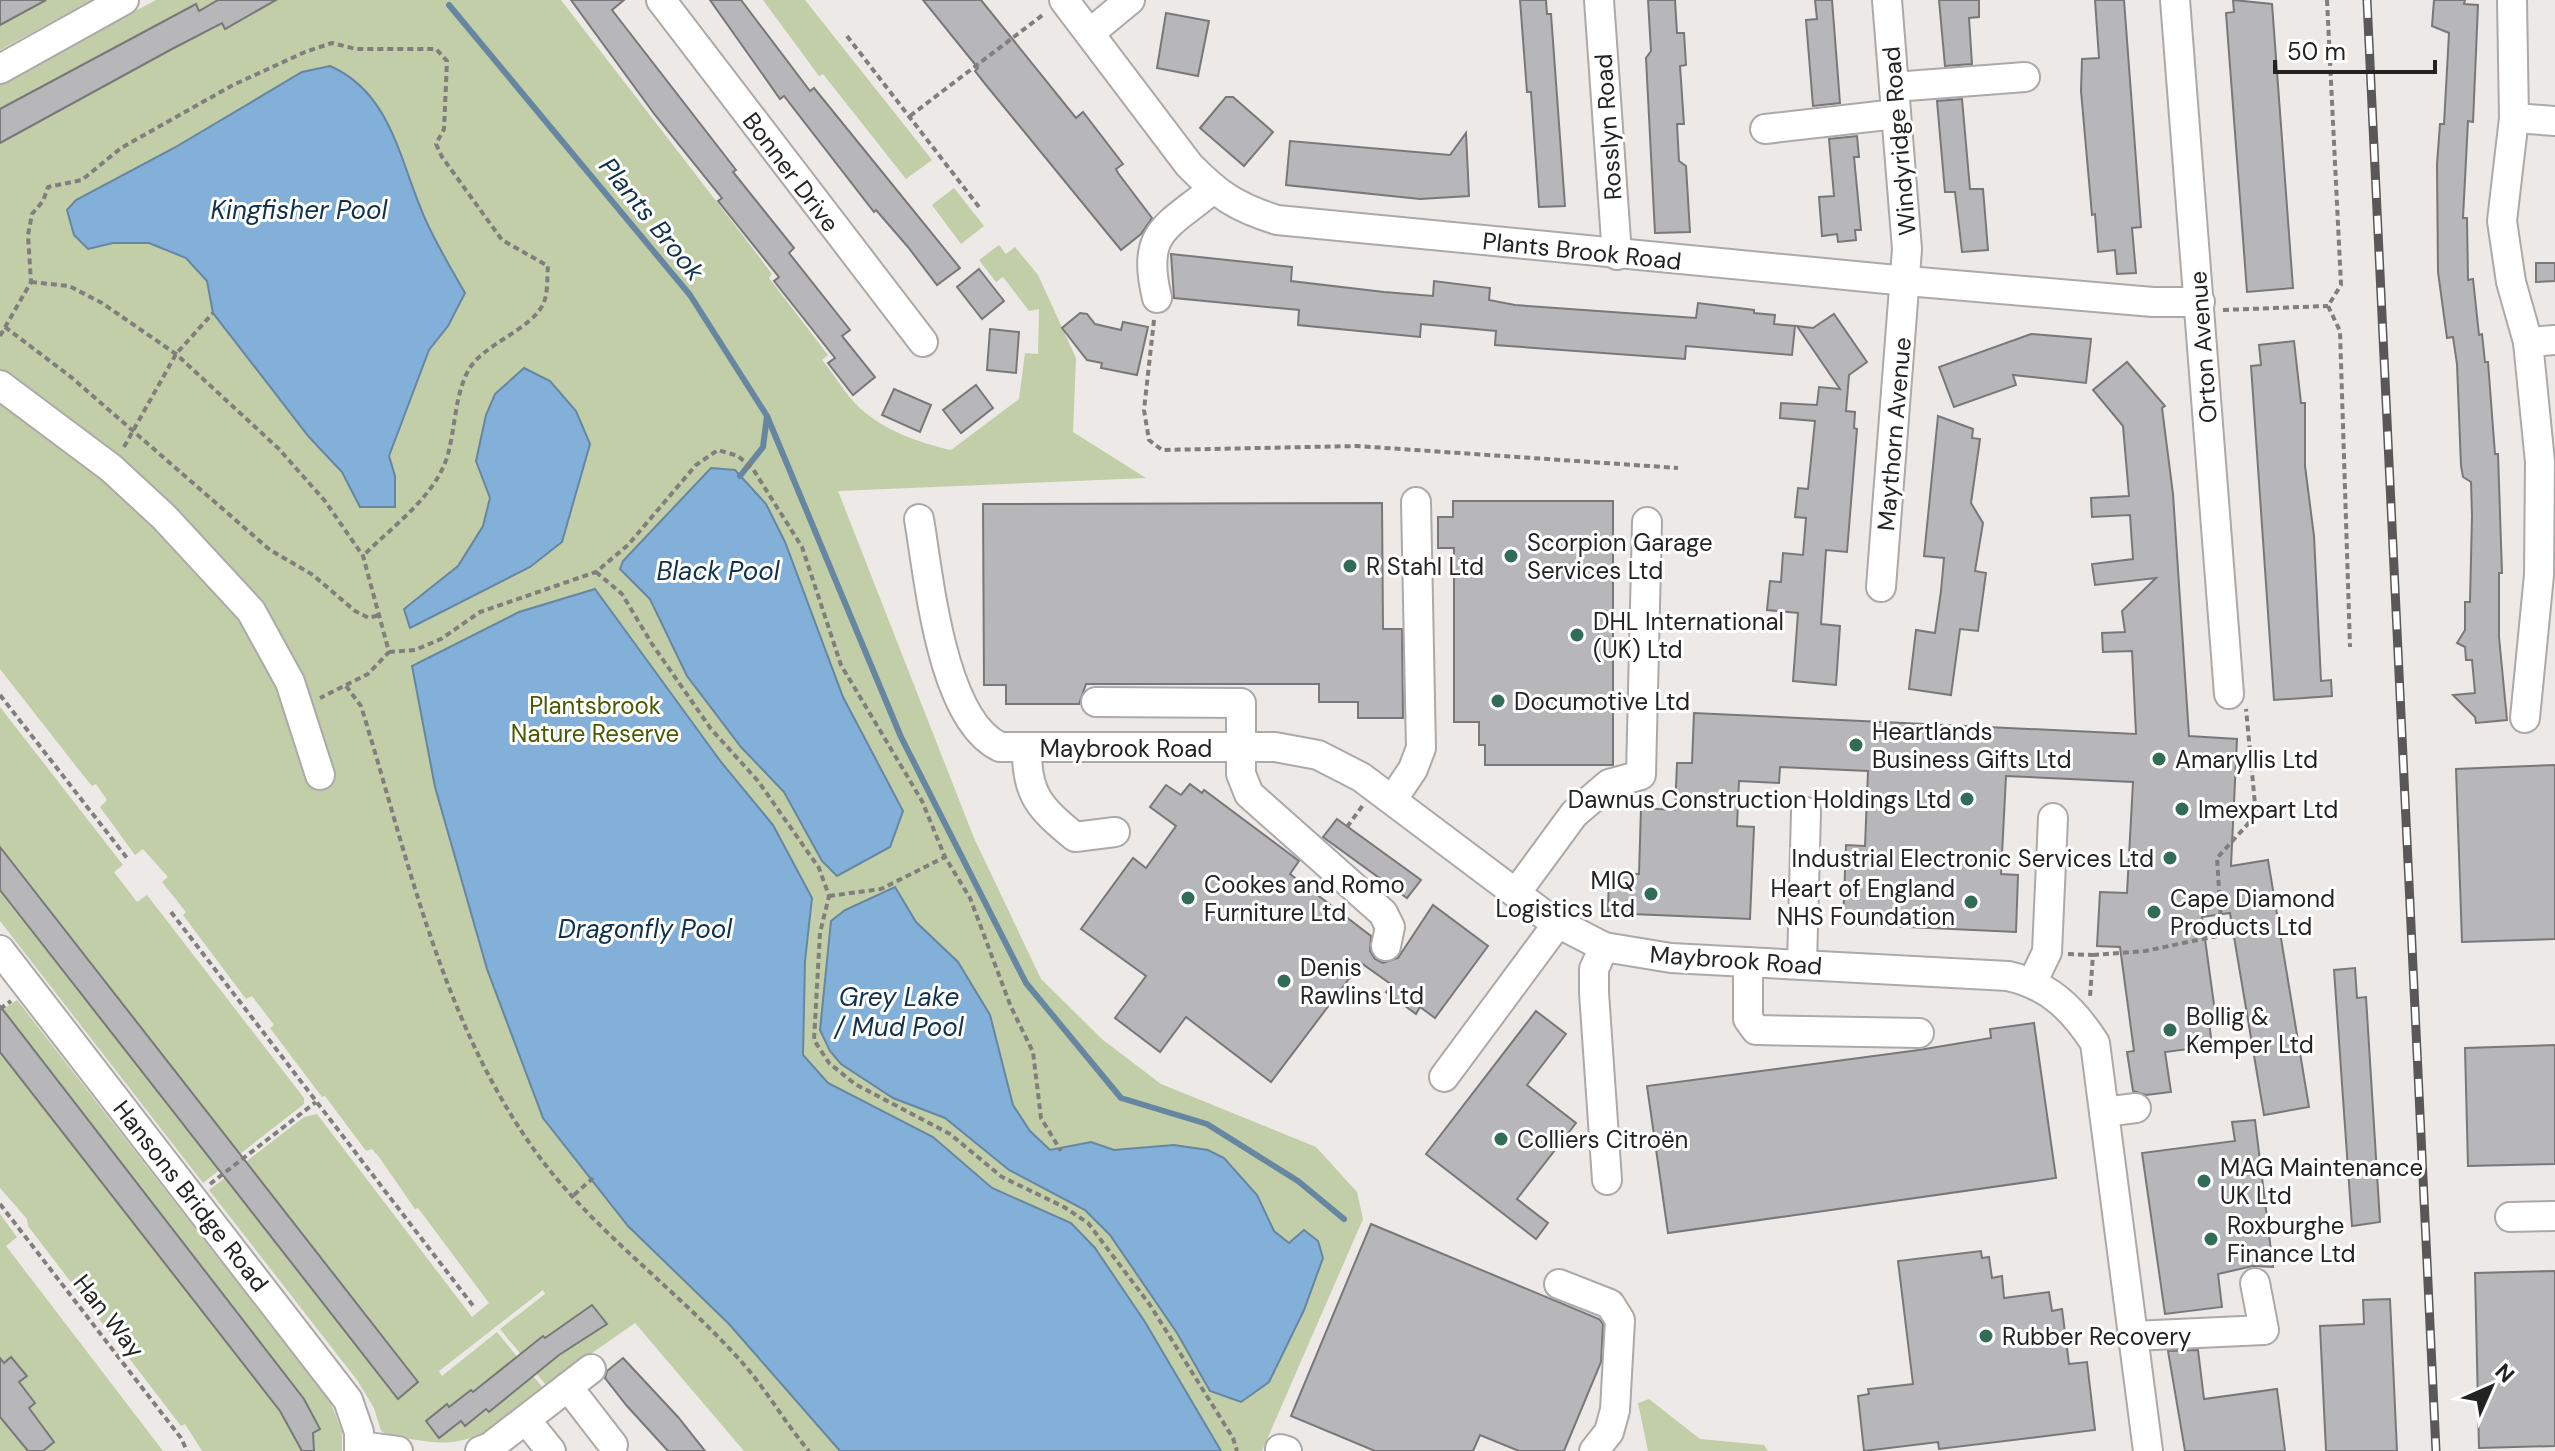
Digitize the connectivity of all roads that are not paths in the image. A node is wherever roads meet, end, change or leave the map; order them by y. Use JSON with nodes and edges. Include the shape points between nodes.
{"nodes":[{"id":1,"x":124,"y":0,"type":"edge"},
{"id":2,"x":661,"y":0,"type":"edge"},
{"id":3,"x":1130,"y":0,"type":"edge"},
{"id":4,"x":1599,"y":0,"type":"edge"},
{"id":5,"x":1887,"y":0,"type":"edge"},
{"id":6,"x":2175,"y":0,"type":"edge"},
{"id":7,"x":2512,"y":0,"type":"edge"},
{"id":8,"x":1057,"y":4,"type":"edge"},
{"id":9,"x":1090,"y":33,"type":"junction"},
{"id":10,"x":0,"y":69,"type":"edge"},
{"id":11,"x":2025,"y":77,"type":"dead end"},
{"id":12,"x":1895,"y":100,"type":"junction"},
{"id":13,"x":2514,"y":118,"type":"junction"},
{"id":14,"x":2555,"y":121,"type":"edge"},
{"id":15,"x":1765,"y":129,"type":"dead end"},
{"id":16,"x":1213,"y":189,"type":"junction"},
{"id":17,"x":1617,"y":255,"type":"junction"},
{"id":18,"x":1907,"y":281,"type":"junction"},
{"id":19,"x":1157,"y":298,"type":"road end"},
{"id":20,"x":2200,"y":306,"type":"junction"},
{"id":21,"x":2541,"y":341,"type":"edge"},
{"id":22,"x":923,"y":342,"type":"dead end"},
{"id":23,"x":0,"y":385,"type":"edge"},
{"id":24,"x":1416,"y":502,"type":"dead end"},
{"id":25,"x":919,"y":519,"type":"dead end"},
{"id":26,"x":1647,"y":522,"type":"dead end"},
{"id":27,"x":2547,"y":576,"type":"edge"},
{"id":28,"x":1881,"y":587,"type":"dead end"},
{"id":29,"x":2229,"y":694,"type":"road end"},
{"id":30,"x":1096,"y":702,"type":"dead end"},
{"id":31,"x":2525,"y":718,"type":"dead end"},
{"id":32,"x":1014,"y":748,"type":"junction"},
{"id":33,"x":1243,"y":748,"type":"junction"},
{"id":34,"x":320,"y":775,"type":"dead end"},
{"id":35,"x":1393,"y":799,"type":"junction"},
{"id":36,"x":1806,"y":812,"type":"dead end"},
{"id":37,"x":2053,"y":818,"type":"dead end"},
{"id":38,"x":1115,"y":832,"type":"dead end"},
{"id":39,"x":1516,"y":893,"type":"junction"},
{"id":40,"x":1558,"y":923,"type":"junction"},
{"id":41,"x":1386,"y":946,"type":"dead end"},
{"id":42,"x":1604,"y":947,"type":"junction"},
{"id":43,"x":0,"y":950,"type":"edge"},
{"id":44,"x":1748,"y":962,"type":"junction"},
{"id":45,"x":1802,"y":965,"type":"junction"},
{"id":46,"x":2033,"y":981,"type":"junction"},
{"id":47,"x":1919,"y":1033,"type":"dead end"},
{"id":48,"x":1444,"y":1077,"type":"dead end"},
{"id":49,"x":2136,"y":1108,"type":"dead end"},
{"id":50,"x":2104,"y":1112,"type":"junction"},
{"id":51,"x":1607,"y":1180,"type":"dead end"},
{"id":52,"x":2555,"y":1216,"type":"edge"},
{"id":53,"x":2510,"y":1217,"type":"dead end"},
{"id":54,"x":2255,"y":1283,"type":"dead end"},
{"id":55,"x":1559,"y":1284,"type":"dead end"},
{"id":56,"x":2133,"y":1336,"type":"junction"},
{"id":57,"x":591,"y":1369,"type":"dead end"},
{"id":58,"x":568,"y":1387,"type":"junction"},
{"id":59,"x":526,"y":1420,"type":"junction"},
{"id":60,"x":613,"y":1445,"type":"dead end"},
{"id":61,"x":360,"y":1448,"type":"edge"},
{"id":62,"x":398,"y":1451,"type":"edge"},
{"id":63,"x":480,"y":1451,"type":"edge"},
{"id":64,"x":551,"y":1451,"type":"edge"},
{"id":65,"x":1594,"y":1451,"type":"edge"},
{"id":66,"x":2148,"y":1451,"type":"edge"}],
"edges":[{"from":1,"to":10,"type":"street"},
{"from":2,"to":22,"type":"street","name":"Bonner Drive"},
{"from":3,"to":9,"type":"street"},
{"from":4,"to":17,"type":"street","name":"Rosslyn Road"},
{"from":5,"to":12,"type":"street","name":"Windyridge Road"},
{"from":6,"to":20,"type":"street","name":"Orton Avenue"},
{"from":7,"to":13,"type":"street"},
{"from":8,"to":9,"type":"street","name":"Plants Brook Road"},
{"from":9,"to":16,"type":"street","name":"Plants Brook Road"},
{"from":11,"to":12,"type":"street"},
{"from":12,"to":15,"type":"street"},
{"from":12,"to":18,"type":"street","name":"Windyridge Road"},
{"from":13,"to":14,"type":"street"},
{"from":13,"to":21,"type":"street","via":[[2502,221],[2511,282]]},
{"from":16,"to":17,"type":"street","name":"Plants Brook Road","via":[[1238,207],[1277,220]]},
{"from":16,"to":19,"type":"street","via":[[1159,233],[1150,253]]},
{"from":17,"to":18,"type":"street","name":"Plants Brook Road"},
{"from":18,"to":20,"type":"street","name":"Plants Brook Road"},
{"from":18,"to":28,"type":"street","name":"Maythorn Avenue"},
{"from":20,"to":29,"type":"street","name":"Orton Avenue"},
{"from":21,"to":27,"type":"street","via":[[2540,462]]},
{"from":23,"to":34,"type":"street","via":[[111,468],[251,611],[299,705]]},
{"from":24,"to":35,"type":"street","via":[[1421,748]]},
{"from":25,"to":32,"type":"street","via":[[949,674],[991,743]]},
{"from":26,"to":39,"type":"street","via":[[1641,775],[1609,784],[1574,814]]},
{"from":27,"to":31,"type":"street","via":[[2532,634]]},
{"from":30,"to":33,"type":"street","via":[[1241,703]]},
{"from":32,"to":33,"type":"street","name":"Maybrook Road"},
{"from":32,"to":38,"type":"street","via":[[1036,800],[1052,818],[1075,837]]},
{"from":33,"to":35,"type":"street","name":"Maybrook Road","via":[[1318,755]]},
{"from":33,"to":41,"type":"street","via":[[1241,774],[1249,794],[1383,913],[1390,927]]},
{"from":35,"to":39,"type":"street","name":"Maybrook Road"},
{"from":36,"to":45,"type":"street"},
{"from":37,"to":46,"type":"street","via":[[2047,952]]},
{"from":39,"to":40,"type":"street","name":"Maybrook Road"},
{"from":40,"to":42,"type":"street","name":"Maybrook Road"},
{"from":40,"to":48,"type":"street"},
{"from":42,"to":44,"type":"street","name":"Maybrook Road"},
{"from":42,"to":51,"type":"street","via":[[1594,969],[1594,993]]},
{"from":43,"to":61,"type":"street","name":"Hansons Bridge Road","via":[[348,1400]]},
{"from":44,"to":45,"type":"street","name":"Maybrook Road"},
{"from":44,"to":47,"type":"street","via":[[1748,1019],[1756,1030]]},
{"from":45,"to":46,"type":"street","name":"Maybrook Road"},
{"from":46,"to":50,"type":"street","name":"Maybrook Road","via":[[2063,1002],[2095,1043]]},
{"from":49,"to":50,"type":"street"},
{"from":50,"to":56,"type":"street","name":"Maybrook Road"},
{"from":52,"to":53,"type":"street"},
{"from":54,"to":56,"type":"street","via":[[2264,1330]]},
{"from":55,"to":65,"type":"street","via":[[1610,1304],[1620,1320],[1615,1410],[1609,1432]]},
{"from":56,"to":66,"type":"street","name":"Maybrook Road"},
{"from":57,"to":58,"type":"street"},
{"from":58,"to":59,"type":"street"},
{"from":58,"to":60,"type":"street"},
{"from":59,"to":63,"type":"street"},
{"from":59,"to":64,"type":"street"},
{"from":61,"to":62,"type":"street"}]}
